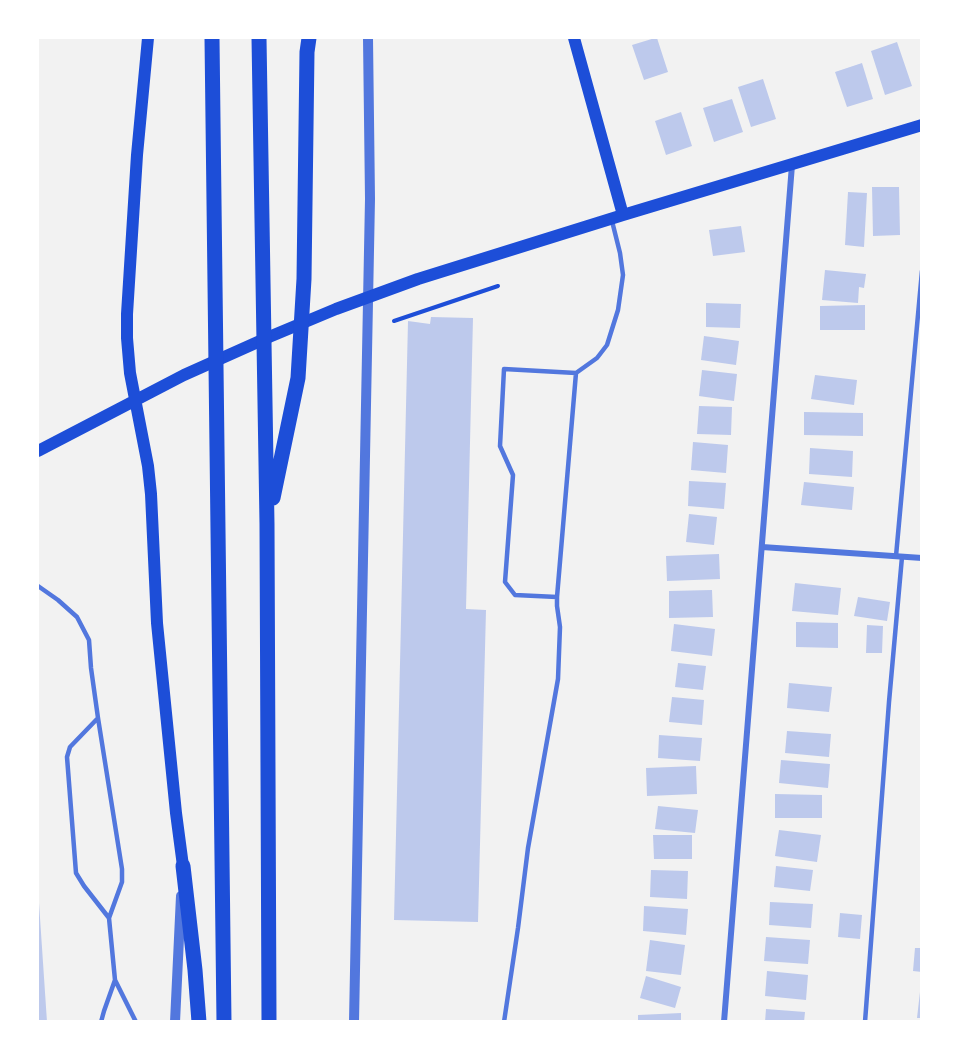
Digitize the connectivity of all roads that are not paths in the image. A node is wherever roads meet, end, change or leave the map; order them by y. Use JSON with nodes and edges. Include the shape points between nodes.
{"nodes":[{"id":1,"x":148,"y":38,"type":"edge"},
{"id":2,"x":212,"y":38,"type":"edge"},
{"id":3,"x":259,"y":38,"type":"edge"},
{"id":4,"x":309,"y":38,"type":"edge"},
{"id":5,"x":368,"y":38,"type":"edge"},
{"id":6,"x":574,"y":38,"type":"edge"},
{"id":7,"x":921,"y":125,"type":"edge"},
{"id":8,"x":792,"y":164,"type":"junction"},
{"id":9,"x":617,"y":217,"type":"junction"},
{"id":10,"x":921,"y":272,"type":"edge"},
{"id":11,"x":576,"y":373,"type":"junction"},
{"id":12,"x":135,"y":400,"type":"junction"},
{"id":13,"x":38,"y":451,"type":"edge"},
{"id":14,"x":267,"y":524,"type":"junction"},
{"id":15,"x":762,"y":548,"type":"junction"},
{"id":16,"x":899,"y":557,"type":"junction"},
{"id":17,"x":921,"y":558,"type":"edge"},
{"id":18,"x":38,"y":586,"type":"edge"},
{"id":19,"x":557,"y":597,"type":"junction"},
{"id":20,"x":98,"y":718,"type":"junction"},
{"id":21,"x":183,"y":866,"type":"junction"},
{"id":22,"x":109,"y":918,"type":"junction"},
{"id":23,"x":115,"y":980,"type":"junction"},
{"id":24,"x":102,"y":1022,"type":"edge"},
{"id":25,"x":136,"y":1022,"type":"edge"},
{"id":26,"x":175,"y":1022,"type":"edge"},
{"id":27,"x":199,"y":1022,"type":"edge"},
{"id":28,"x":224,"y":1022,"type":"edge"},
{"id":29,"x":269,"y":1022,"type":"edge"},
{"id":30,"x":354,"y":1022,"type":"edge"},
{"id":31,"x":504,"y":1022,"type":"edge"},
{"id":32,"x":724,"y":1022,"type":"edge"},
{"id":33,"x":865,"y":1022,"type":"edge"}],
"edges":[{"from":1,"to":12,"type":"main road","via":[[127,314]]},
{"from":2,"to":28,"type":"highway"},
{"from":3,"to":14,"type":"highway"},
{"from":4,"to":14,"type":"highway","via":[[298,378]]},
{"from":5,"to":30,"type":"street","via":[[369,233]]},
{"from":6,"to":9,"type":"main road"},
{"from":7,"to":8,"type":"main road"},
{"from":8,"to":9,"type":"main road"},
{"from":8,"to":15,"type":"street"},
{"from":9,"to":11,"type":"lane","via":[[623,275],[618,310],[607,345]]},
{"from":9,"to":12,"type":"main road","via":[[418,279],[326,313]]},
{"from":10,"to":16,"type":"lane"},
{"from":11,"to":19,"type":"lane"},
{"from":11,"to":19,"type":"lane","via":[[504,369],[500,446],[513,475],[505,582],[515,595]]},
{"from":12,"to":13,"type":"main road"},
{"from":12,"to":21,"type":"main road","via":[[152,494],[157,623]]},
{"from":14,"to":29,"type":"highway"},
{"from":15,"to":16,"type":"street"},
{"from":15,"to":32,"type":"street"},
{"from":16,"to":17,"type":"street"},
{"from":16,"to":33,"type":"lane"},
{"from":18,"to":20,"type":"lane","via":[[77,617],[89,640]]},
{"from":19,"to":31,"type":"lane","via":[[558,679],[528,848]]},
{"from":20,"to":22,"type":"lane","via":[[122,868],[122,882]]},
{"from":20,"to":22,"type":"lane","via":[[70,747],[68,757],[76,873]]},
{"from":21,"to":26,"type":"street"},
{"from":21,"to":27,"type":"highway"},
{"from":22,"to":23,"type":"lane"},
{"from":23,"to":24,"type":"lane"},
{"from":23,"to":25,"type":"lane"}]}
